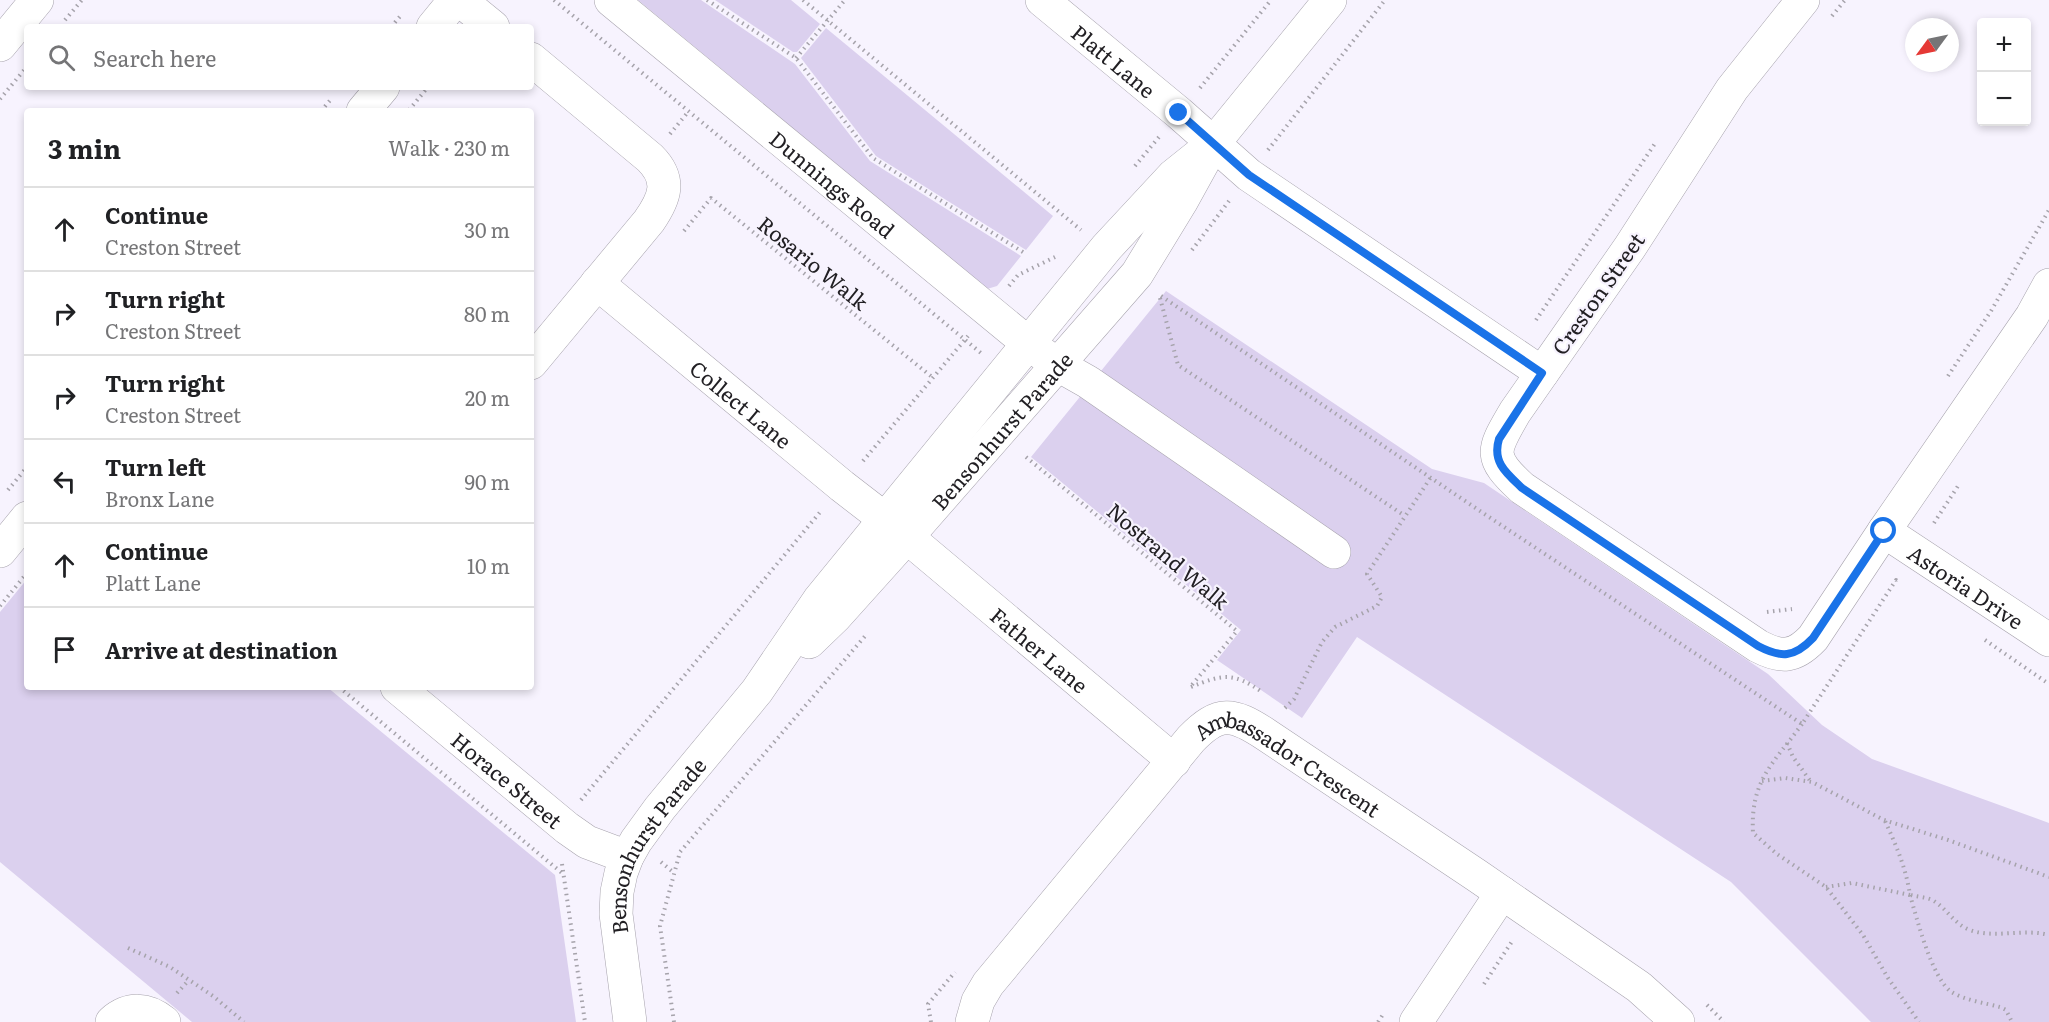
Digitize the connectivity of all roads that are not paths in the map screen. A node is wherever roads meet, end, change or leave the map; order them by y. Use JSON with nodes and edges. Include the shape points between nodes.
{"nodes":[{"id":1,"x":37,"y":0,"type":"edge"},
{"id":2,"x":455,"y":0,"type":"edge"},
{"id":3,"x":460,"y":0,"type":"edge"},
{"id":4,"x":611,"y":0,"type":"edge"},
{"id":5,"x":1042,"y":0,"type":"edge"},
{"id":6,"x":1330,"y":0,"type":"edge"},
{"id":7,"x":1803,"y":0,"type":"edge"},
{"id":8,"x":435,"y":24,"type":"edge"},
{"id":9,"x":489,"y":24,"type":"edge"},
{"id":10,"x":0,"y":45,"type":"edge"},
{"id":11,"x":534,"y":61,"type":"edge"},
{"id":12,"x":380,"y":90,"type":"edge"},
{"id":13,"x":366,"y":108,"type":"edge"},
{"id":14,"x":1213,"y":144,"type":"junction"},
{"id":15,"x":597,"y":283,"type":"junction"},
{"id":16,"x":2049,"y":285,"type":"edge"},
{"id":17,"x":1029,"y":344,"type":"junction"},
{"id":18,"x":534,"y":359,"type":"edge"},
{"id":19,"x":1058,"y":364,"type":"junction"},
{"id":20,"x":1542,"y":373,"type":"junction"},
{"id":21,"x":24,"y":522,"type":"edge"},
{"id":22,"x":896,"y":529,"type":"junction"},
{"id":23,"x":1884,"y":531,"type":"junction"},
{"id":24,"x":0,"y":551,"type":"edge"},
{"id":25,"x":1334,"y":552,"type":"dead end"},
{"id":26,"x":2049,"y":640,"type":"edge"},
{"id":27,"x":401,"y":690,"type":"edge"},
{"id":28,"x":1174,"y":760,"type":"junction"},
{"id":29,"x":627,"y":857,"type":"junction"},
{"id":30,"x":1502,"y":893,"type":"junction"},
{"id":31,"x":112,"y":1022,"type":"edge"},
{"id":32,"x":164,"y":1022,"type":"edge"},
{"id":33,"x":630,"y":1022,"type":"edge"},
{"id":34,"x":972,"y":1022,"type":"edge"},
{"id":35,"x":1416,"y":1022,"type":"edge"},
{"id":36,"x":1678,"y":1022,"type":"edge"}],
"edges":[{"from":1,"to":10,"type":"street"},
{"from":2,"to":8,"type":"street"},
{"from":3,"to":9,"type":"street"},
{"from":4,"to":17,"type":"street","name":"Dunnings Road"},
{"from":5,"to":14,"type":"street","name":"Platt Lane"},
{"from":6,"to":14,"type":"street","name":"Bensonhurst Parade"},
{"from":7,"to":20,"type":"street","name":"Creston Street","via":[[1732,89],[1630,247]]},
{"from":11,"to":15,"type":"street","via":[[650,158],[663,176],[663,198],[658,208]]},
{"from":12,"to":13,"type":"street"},
{"from":14,"to":17,"type":"street","name":"Bensonhurst Parade","via":[[1094,239]]},
{"from":14,"to":19,"type":"street","name":"Bensonhurst Parade","via":[[1137,274]]},
{"from":14,"to":20,"type":"street","name":"Platt Lane","via":[[1249,175]]},
{"from":15,"to":18,"type":"street"},
{"from":15,"to":22,"type":"street","name":"Collect Lane"},
{"from":16,"to":23,"type":"street","name":"Creston Street","via":[[2032,316]]},
{"from":17,"to":19,"type":"street","name":"Dunnings Road"},
{"from":17,"to":22,"type":"street","name":"Bensonhurst Parade"},
{"from":19,"to":22,"type":"street","name":"Bensonhurst Parade"},
{"from":19,"to":25,"type":"street","name":"Dunnings Road"},
{"from":20,"to":23,"type":"street","name":"Creston Street","via":[[1499,439],[1497,459],[1502,469],[1522,488],[1771,653],[1788,655],[1813,638]]},
{"from":21,"to":24,"type":"street"},
{"from":22,"to":28,"type":"street","name":"Father Lane"},
{"from":22,"to":29,"type":"street","name":"Bensonhurst Parade","via":[[836,616],[757,691],[654,816]]},
{"from":23,"to":26,"type":"street","name":"Astoria Drive"},
{"from":27,"to":29,"type":"street","name":"Horace Street","via":[[567,828],[587,842]]},
{"from":28,"to":30,"type":"street","name":"Ambassador Crescent","via":[[1212,720],[1243,721]]},
{"from":28,"to":34,"type":"street","name":"Ambassador Crescent","via":[[988,984]]},
{"from":29,"to":33,"type":"street","name":"Bensonhurst Parade","via":[[617,892],[616,914]]},
{"from":30,"to":35,"type":"street"},
{"from":30,"to":36,"type":"street","name":"Ambassador Crescent","via":[[1639,987]]},
{"from":31,"to":32,"type":"street","via":[[136,1010]]}]}
